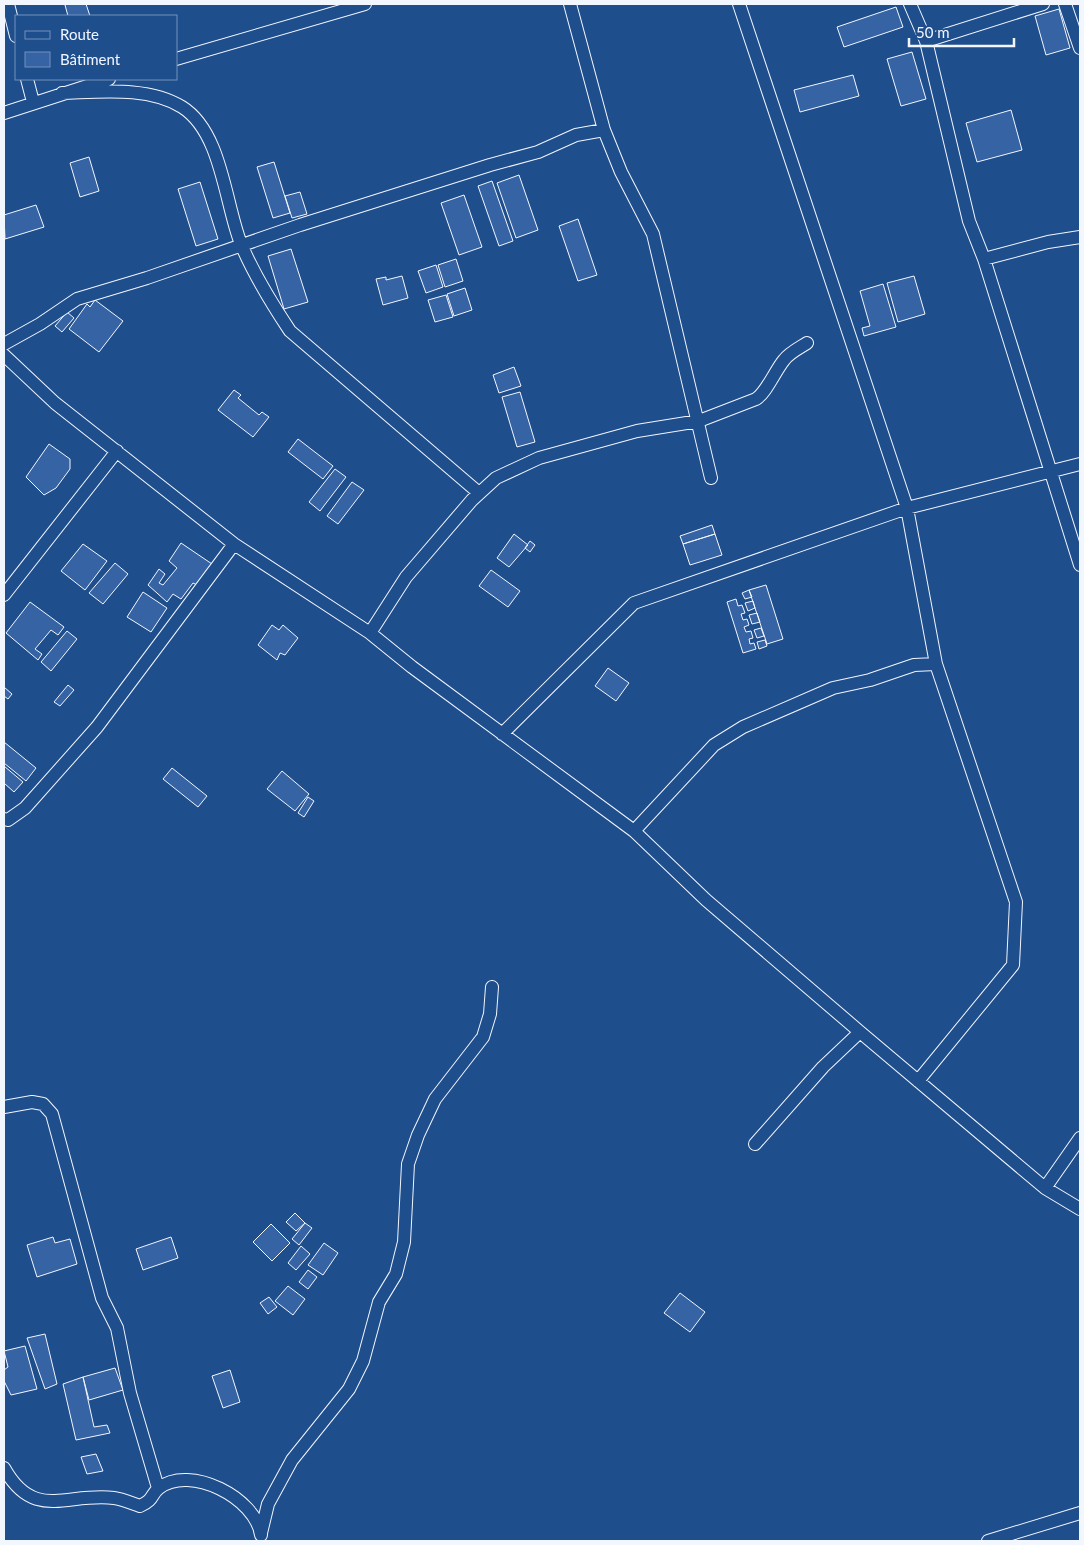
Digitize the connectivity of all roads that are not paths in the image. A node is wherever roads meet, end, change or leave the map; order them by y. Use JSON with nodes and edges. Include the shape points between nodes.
{"nodes":[{"id":1,"x":8,"y":4,"type":"edge"},
{"id":2,"x":364,"y":4,"type":"edge"},
{"id":3,"x":570,"y":4,"type":"edge"},
{"id":4,"x":739,"y":4,"type":"edge"},
{"id":5,"x":910,"y":4,"type":"edge"},
{"id":6,"x":1043,"y":4,"type":"edge"},
{"id":7,"x":1065,"y":4,"type":"edge"},
{"id":8,"x":15,"y":32,"type":"edge"},
{"id":9,"x":926,"y":42,"type":"junction"},
{"id":10,"x":1080,"y":48,"type":"edge"},
{"id":11,"x":178,"y":58,"type":"edge"},
{"id":12,"x":27,"y":80,"type":"edge"},
{"id":13,"x":106,"y":80,"type":"edge"},
{"id":14,"x":62,"y":93,"type":"junction"},
{"id":15,"x":33,"y":102,"type":"junction"},
{"id":16,"x":4,"y":113,"type":"edge"},
{"id":17,"x":604,"y":130,"type":"junction"},
{"id":18,"x":1080,"y":237,"type":"edge"},
{"id":19,"x":241,"y":245,"type":"junction"},
{"id":20,"x":984,"y":259,"type":"junction"},
{"id":21,"x":807,"y":343,"type":"dead end"},
{"id":22,"x":4,"y":344,"type":"edge"},
{"id":23,"x":4,"y":355,"type":"edge"},
{"id":24,"x":699,"y":421,"type":"junction"},
{"id":25,"x":117,"y":450,"type":"junction"},
{"id":26,"x":1080,"y":464,"type":"edge"},
{"id":27,"x":1051,"y":472,"type":"junction"},
{"id":28,"x":711,"y":478,"type":"dead end"},
{"id":29,"x":479,"y":493,"type":"junction"},
{"id":30,"x":907,"y":508,"type":"junction"},
{"id":31,"x":234,"y":544,"type":"junction"},
{"id":32,"x":1080,"y":564,"type":"edge"},
{"id":33,"x":4,"y":595,"type":"edge"},
{"id":34,"x":370,"y":633,"type":"junction"},
{"id":35,"x":936,"y":664,"type":"junction"},
{"id":36,"x":502,"y":734,"type":"junction"},
{"id":37,"x":4,"y":819,"type":"edge"},
{"id":38,"x":634,"y":831,"type":"junction"},
{"id":39,"x":492,"y":988,"type":"dead end"},
{"id":40,"x":860,"y":1032,"type":"junction"},
{"id":41,"x":918,"y":1081,"type":"junction"},
{"id":42,"x":4,"y":1106,"type":"edge"},
{"id":43,"x":1080,"y":1138,"type":"edge"},
{"id":44,"x":754,"y":1144,"type":"dead end"},
{"id":45,"x":1045,"y":1188,"type":"junction"},
{"id":46,"x":1080,"y":1209,"type":"edge"},
{"id":47,"x":4,"y":1468,"type":"edge"},
{"id":48,"x":158,"y":1488,"type":"junction"},
{"id":49,"x":1080,"y":1513,"type":"edge"},
{"id":50,"x":261,"y":1537,"type":"edge"},
{"id":51,"x":988,"y":1541,"type":"edge"}],
"edges":[{"from":1,"to":8,"type":"street"},
{"from":2,"to":11,"type":"street"},
{"from":3,"to":17,"type":"street"},
{"from":4,"to":30,"type":"street"},
{"from":5,"to":9,"type":"street"},
{"from":6,"to":9,"type":"street"},
{"from":7,"to":10,"type":"street"},
{"from":9,"to":20,"type":"street","via":[[969,221]]},
{"from":12,"to":15,"type":"street"},
{"from":13,"to":14,"type":"street"},
{"from":14,"to":15,"type":"street"},
{"from":14,"to":19,"type":"street","via":[[120,92],[154,96],[182,107],[197,122],[212,146]]},
{"from":15,"to":16,"type":"street"},
{"from":17,"to":19,"type":"street","via":[[576,135],[538,152]]},
{"from":17,"to":24,"type":"street","via":[[621,172],[653,234]]},
{"from":18,"to":20,"type":"street"},
{"from":19,"to":22,"type":"street","via":[[77,299]]},
{"from":19,"to":29,"type":"street","via":[[272,305],[290,331]]},
{"from":20,"to":27,"type":"street"},
{"from":21,"to":24,"type":"street","via":[[785,359],[761,396]]},
{"from":23,"to":25,"type":"street","via":[[54,403]]},
{"from":24,"to":28,"type":"street"},
{"from":24,"to":29,"type":"street","via":[[637,431],[539,458],[496,478]]},
{"from":25,"to":31,"type":"street"},
{"from":25,"to":33,"type":"street"},
{"from":26,"to":27,"type":"street"},
{"from":27,"to":30,"type":"street"},
{"from":27,"to":32,"type":"street"},
{"from":29,"to":34,"type":"street","via":[[406,576]]},
{"from":30,"to":35,"type":"street"},
{"from":30,"to":36,"type":"street","via":[[634,603]]},
{"from":31,"to":34,"type":"street"},
{"from":31,"to":37,"type":"street","via":[[97,727],[25,808],[8,820]]},
{"from":34,"to":36,"type":"street"},
{"from":35,"to":38,"type":"street","via":[[914,666],[833,688],[744,727],[714,745]]},
{"from":35,"to":41,"type":"street","via":[[1016,902],[1013,965]]},
{"from":36,"to":38,"type":"street"},
{"from":38,"to":40,"type":"street","via":[[706,900]]},
{"from":39,"to":50,"type":"street","via":[[490,1014],[483,1037],[435,1099],[418,1135],[408,1164],[404,1242],[396,1274],[379,1302],[363,1361],[348,1389],[292,1460],[268,1504]]},
{"from":40,"to":41,"type":"street"},
{"from":40,"to":44,"type":"street","via":[[823,1067]]},
{"from":41,"to":45,"type":"street"},
{"from":42,"to":48,"type":"street","via":[[38,1103],[52,1114],[102,1298],[117,1328],[130,1393]]},
{"from":43,"to":45,"type":"street"},
{"from":45,"to":46,"type":"street"},
{"from":47,"to":48,"type":"street","via":[[11,1480],[30,1498],[51,1502],[114,1498],[140,1506],[150,1501]]},
{"from":48,"to":50,"type":"street","via":[[178,1481],[206,1482],[227,1491],[257,1520]]},
{"from":49,"to":51,"type":"street"}]}
